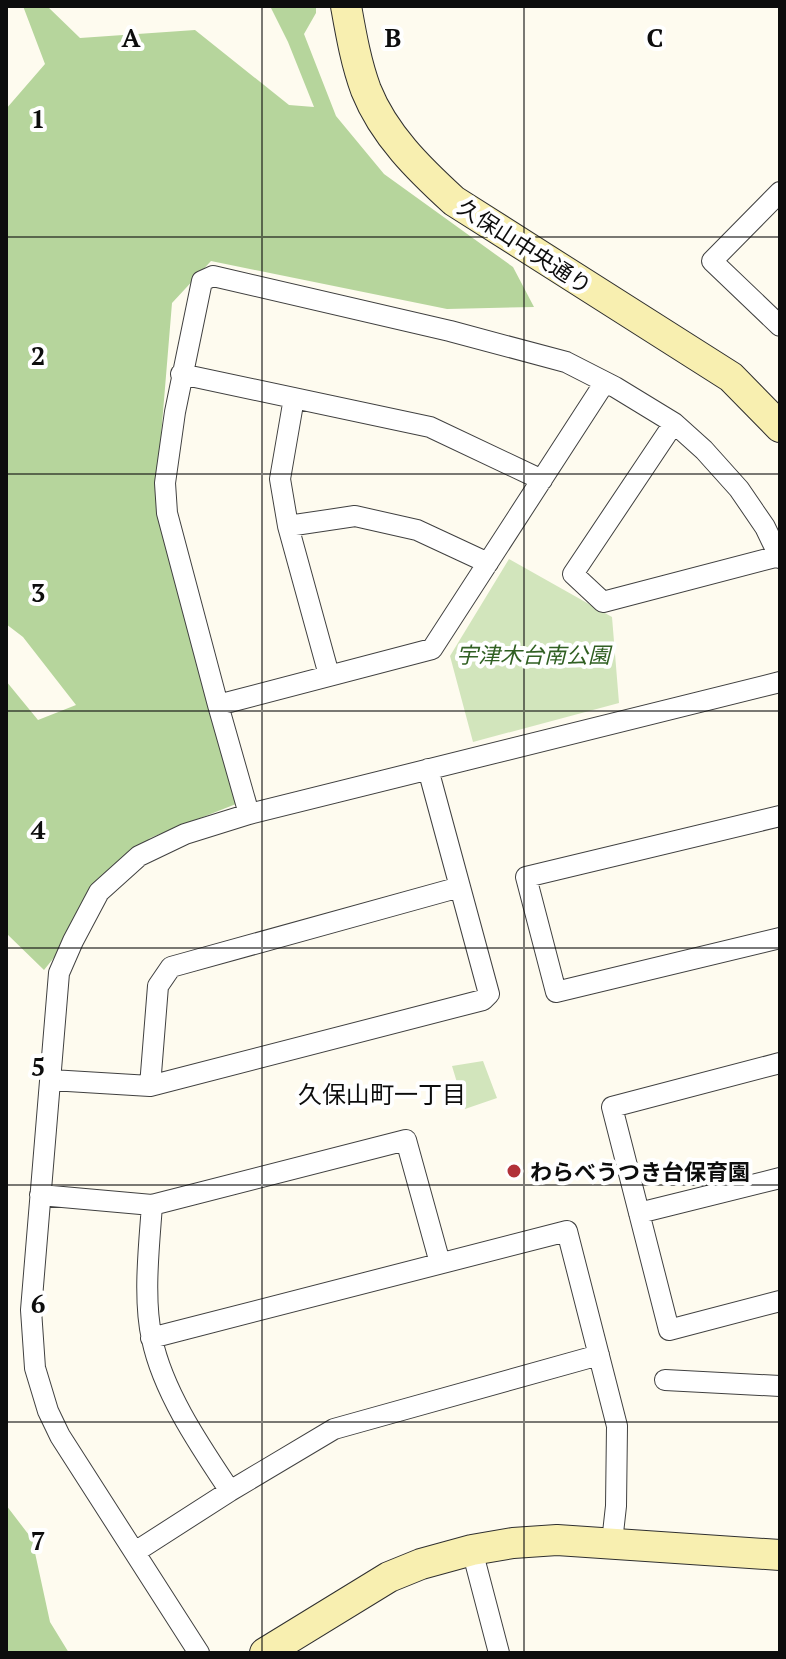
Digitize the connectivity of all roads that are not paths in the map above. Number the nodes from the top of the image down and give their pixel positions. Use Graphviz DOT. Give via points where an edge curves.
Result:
graph roads {
  1 [pos="346,6"];
  2 [pos="780,192"];
  3 [pos="780,326"];
  4 [pos="181,374"];
  5 [pos="605,382"];
  6 [pos="294,398"];
  7 [pos="674,423"];
  8 [pos="780,427"];
  9 [pos="542,480"];
  10 [pos="288,526"];
  11 [pos="780,557"];
  12 [pos="488,563"];
  13 [pos="329,675"];
  14 [pos="780,682"];
  15 [pos="218,705"];
  16 [pos="428,769"];
  17 [pos="249,814"];
  18 [pos="780,816"];
  19 [pos="460,887"];
  20 [pos="780,938"];
  21 [pos="780,1063"];
  22 [pos="51,1080"];
  23 [pos="150,1086"];
  24 [pos="780,1178"];
  25 [pos="40,1195"];
  26 [pos="152,1205"];
  27 [pos="639,1213"];
  28 [pos="440,1263"];
  29 [pos="780,1301"];
  30 [pos="151,1338"];
  31 [pos="599,1355"];
  32 [pos="665,1380"];
  33 [pos="780,1386"];
  34 [pos="230,1491"];
  35 [pos="612,1542"];
  36 [pos="472,1550"];
  37 [pos="135,1552"];
  38 [pos="780,1555"];
  39 [pos="297,1644"];
  40 [pos="199,1653"];
  41 [pos="265,1653"];
  42 [pos="499,1653"];
  1 -- 8 [label="street, 久保山中央通り" via="367,91 387,130 416,166 454,201 731,377"];
  2 -- 3 [label="street" via="712,261"];
  4 -- 5 [label="street" via="202,281 213,276 566,362"];
  4 -- 6 [label="street"];
  4 -- 15 [label="street" via="165,483 167,513"];
  5 -- 7 [label="street"];
  5 -- 9 [label="street"];
  6 -- 9 [label="street" via="430,427"];
  6 -- 10 [label="street" via="280,479"];
  7 -- 11 [label="street" via="739,489"];
  7 -- 11 [label="street" via="573,574 603,602"];
  9 -- 12 [label="street"];
  10 -- 12 [label="street" via="355,516 417,530"];
  10 -- 13 [label="street"];
  12 -- 13 [label="street" via="432,649"];
  13 -- 15 [label="street"];
  14 -- 16 [label="street"];
  15 -- 17 [label="street"];
  16 -- 17 [label="street"];
  16 -- 19 [label="street"];
  17 -- 22 [label="street" via="185,834 139,856 99,892 59,973"];
  18 -- 20 [label="street" via="526,877 556,992"];
  19 -- 23 [label="street" via="171,967 158,986"];
  19 -- 23 [label="street" via="489,994 483,1000"];
  21 -- 27 [label="street" via="612,1107"];
  22 -- 23 [label="street"];
  22 -- 25 [label="street"];
  24 -- 27 [label="street"];
  25 -- 26 [label="street"];
  25 -- 37 [label="street" via="31,1310 35,1368 60,1436"];
  26 -- 28 [label="street" via="406,1140"];
  26 -- 30 [label="street" via="147,1280"];
  27 -- 29 [label="street" via="669,1330"];
  28 -- 30 [label="street"];
  28 -- 31 [label="street" via="567,1231"];
  30 -- 34 [label="street" via="163,1379"];
  31 -- 34 [label="street" via="334,1429"];
  31 -- 35 [label="street" via="617,1426"];
  32 -- 33 [label="street"];
  34 -- 37 [label="street"];
  35 -- 36 [label="street" via="557,1540"];
  35 -- 38 [label="street"];
  36 -- 39 [label="street" via="389,1577"];
  36 -- 42 [label="street"];
  37 -- 40 [label="street"];
  39 -- 41 [label="street"];
}
